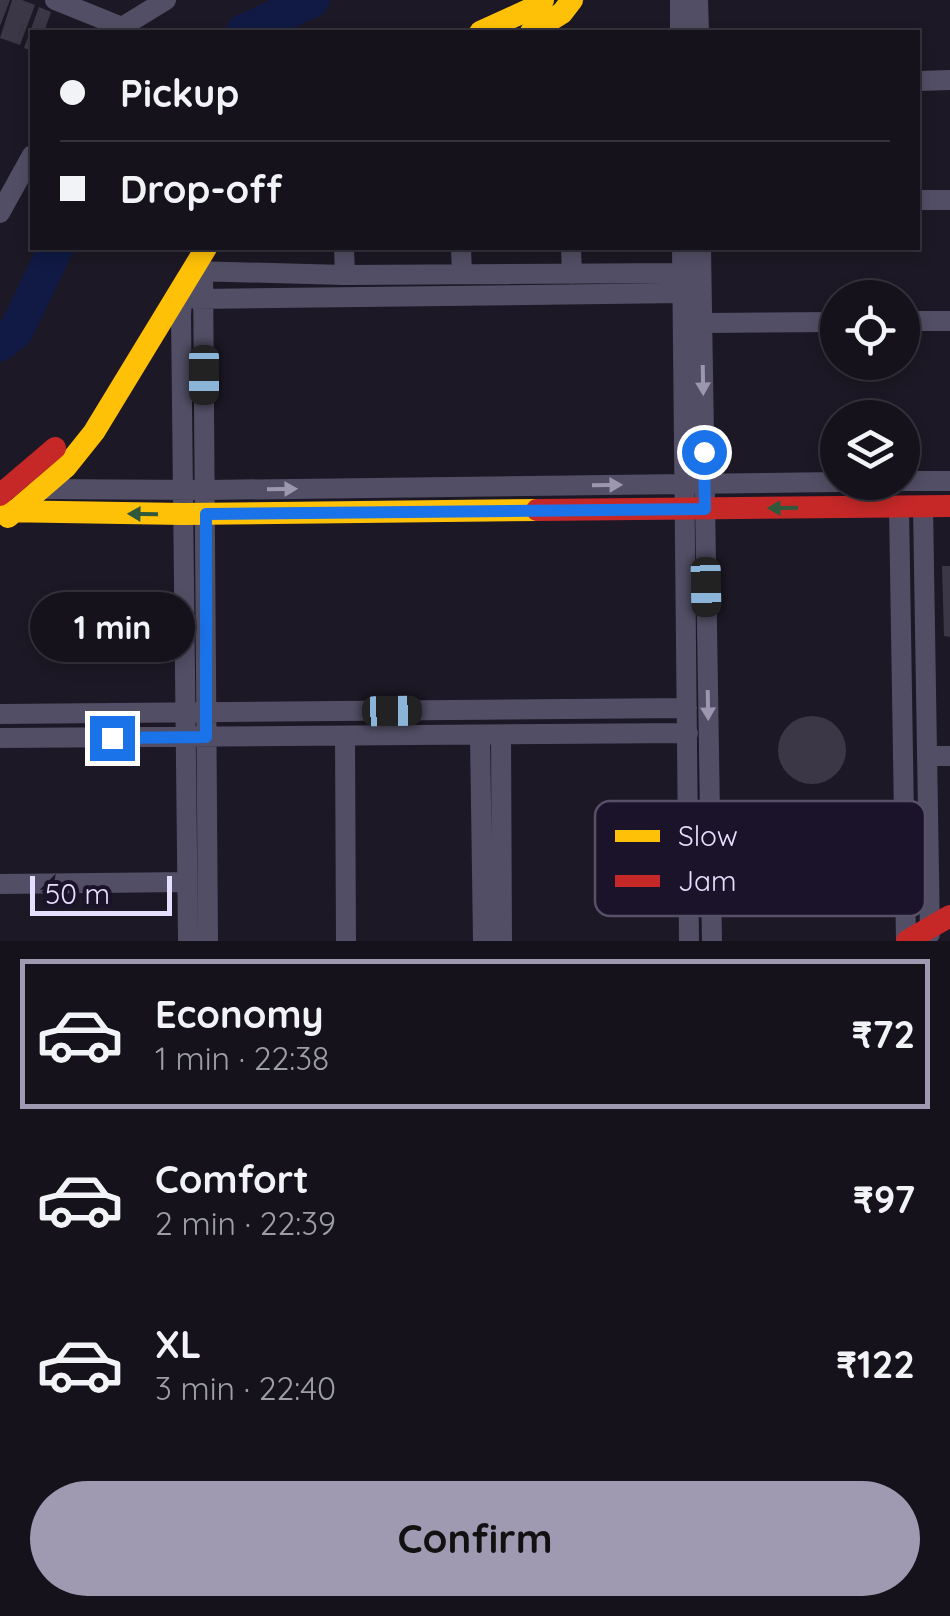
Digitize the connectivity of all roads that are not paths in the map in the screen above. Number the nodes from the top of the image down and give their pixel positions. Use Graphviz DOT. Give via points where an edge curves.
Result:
graph roads {
  1 [pos="55,0"];
  2 [pos="166,0"];
  3 [pos="680,0"];
  4 [pos="698,0"];
  5 [pos="560,11"];
  6 [pos="120,30"];
  7 [pos="484,30"];
  8 [pos="534,30"];
  9 [pos="680,30"];
  10 [pos="698,30"];
  11 [pos="950,80"];
  12 [pos="920,81"];
  13 [pos="30,160"];
  14 [pos="920,200"];
  15 [pos="950,200"];
  16 [pos="0,213"];
  17 [pos="187,250"];
  18 [pos="205,250"];
  19 [pos="344,250"];
  20 [pos="462,250"];
  21 [pos="571,250"];
  22 [pos="682,250"];
  23 [pos="702,250"];
  24 [pos="197,272"];
  25 [pos="462,274"];
  26 [pos="572,274"];
  27 [pos="345,275"];
  28 [pos="683,283"];
  29 [pos="204,299"];
  30 [pos="179,300"];
  31 [pos="950,321"];
  32 [pos="820,322"];
  33 [pos="920,322"];
  34 [pos="702,324"];
  35 [pos="920,481"];
  36 [pos="950,481"];
  37 [pos="820,482"];
  38 [pos="695,484"];
  39 [pos="40,489"];
  40 [pos="183,490"];
  41 [pos="205,490"];
  42 [pos="5,505"];
  43 [pos="899,506"];
  44 [pos="923,506"];
  45 [pos="950,506"];
  46 [pos="695,509"];
  47 [pos="195,514"];
  48 [pos="687,708"];
  49 [pos="185,713"];
  50 [pos="207,713"];
  51 [pos="0,714"];
  52 [pos="688,733"];
  53 [pos="490,734"];
  54 [pos="345,736"];
  55 [pos="196,737"];
  56 [pos="0,738"];
  57 [pos="928,756"];
  58 [pos="950,756"];
  59 [pos="928,780"];
  60 [pos="950,780"];
  61 [pos="688,801"];
  62 [pos="706,801"];
  63 [pos="904,801"];
  64 [pos="187,882"];
  65 [pos="0,884"];
  66 [pos="689,916"];
  67 [pos="711,916"];
  68 [pos="906,916"];
  69 [pos="942,933"];
  70 [pos="188,941"];
  71 [pos="208,941"];
  72 [pos="346,941"];
  73 [pos="483,941"];
  74 [pos="502,941"];
  75 [pos="689,941"];
  76 [pos="712,941"];
  77 [pos="906,941"];
  1 -- 6 [label="street"];
  2 -- 6 [label="street"];
  3 -- 9 [label="street"];
  4 -- 10 [label="street"];
  5 -- 7 [label="street" via="537,6"];
  5 -- 8 [label="street"];
  11 -- 12 [label="street"];
  13 -- 16 [label="street"];
  14 -- 15 [label="street"];
  17 -- 42 [label="street" via="78,421"];
  18 -- 24 [label="street"];
  19 -- 27 [label="street"];
  20 -- 25 [label="street"];
  21 -- 26 [label="street"];
  22 -- 28 [label="street"];
  23 -- 34 [label="street"];
  24 -- 27 [label="street"];
  24 -- 29 [label="street"];
  24 -- 30 [label="street"];
  25 -- 26 [label="street"];
  25 -- 27 [label="street"];
  26 -- 28 [label="street"];
  28 -- 29 [label="street"];
  28 -- 38 [label="street"];
  29 -- 30 [label="street"];
  29 -- 41 [label="street"];
  30 -- 39 [label="street" via="94,432"];
  30 -- 40 [label="street"];
  31 -- 33 [label="street"];
  32 -- 34 [label="street"];
  34 -- 38 [label="street, one-way"];
  35 -- 36 [label="street"];
  37 -- 38 [label="street"];
  41 -- 38 [label="street, one-way"];
  38 -- 46 [label="street"];
  39 -- 40 [label="street"];
  39 -- 42 [label="street"];
  40 -- 41 [label="street"];
  40 -- 47 [label="street"];
  41 -- 47 [label="street"];
  47 -- 42 [label="street, one-way"];
  43 -- 44 [label="street"];
  43 -- 46 [label="street, one-way"];
  43 -- 63 [label="street"];
  44 -- 45 [label="street"];
  44 -- 57 [label="street"];
  46 -- 47 [label="street"];
  46 -- 48 [label="street"];
  46 -- 62 [label="street, one-way"];
  47 -- 49 [label="street"];
  47 -- 50 [label="street"];
  48 -- 50 [label="street"];
  48 -- 52 [label="street"];
  49 -- 50 [label="street"];
  49 -- 51 [label="street"];
  49 -- 55 [label="street"];
  50 -- 55 [label="street"];
  52 -- 53 [label="street"];
  52 -- 61 [label="street"];
  53 -- 54 [label="street"];
  53 -- 73 [label="street"];
  53 -- 74 [label="street"];
  54 -- 55 [label="street"];
  54 -- 72 [label="street"];
  55 -- 56 [label="street"];
  55 -- 64 [label="street"];
  55 -- 71 [label="street"];
  57 -- 58 [label="street"];
  57 -- 59 [label="street"];
  59 -- 60 [label="street"];
  59 -- 69 [label="street"];
  64 -- 65 [label="street"];
  64 -- 70 [label="street"];
  66 -- 75 [label="street"];
  67 -- 76 [label="street, one-way"];
  68 -- 77 [label="street"];
  69 -- 77 [label="street"];
}
